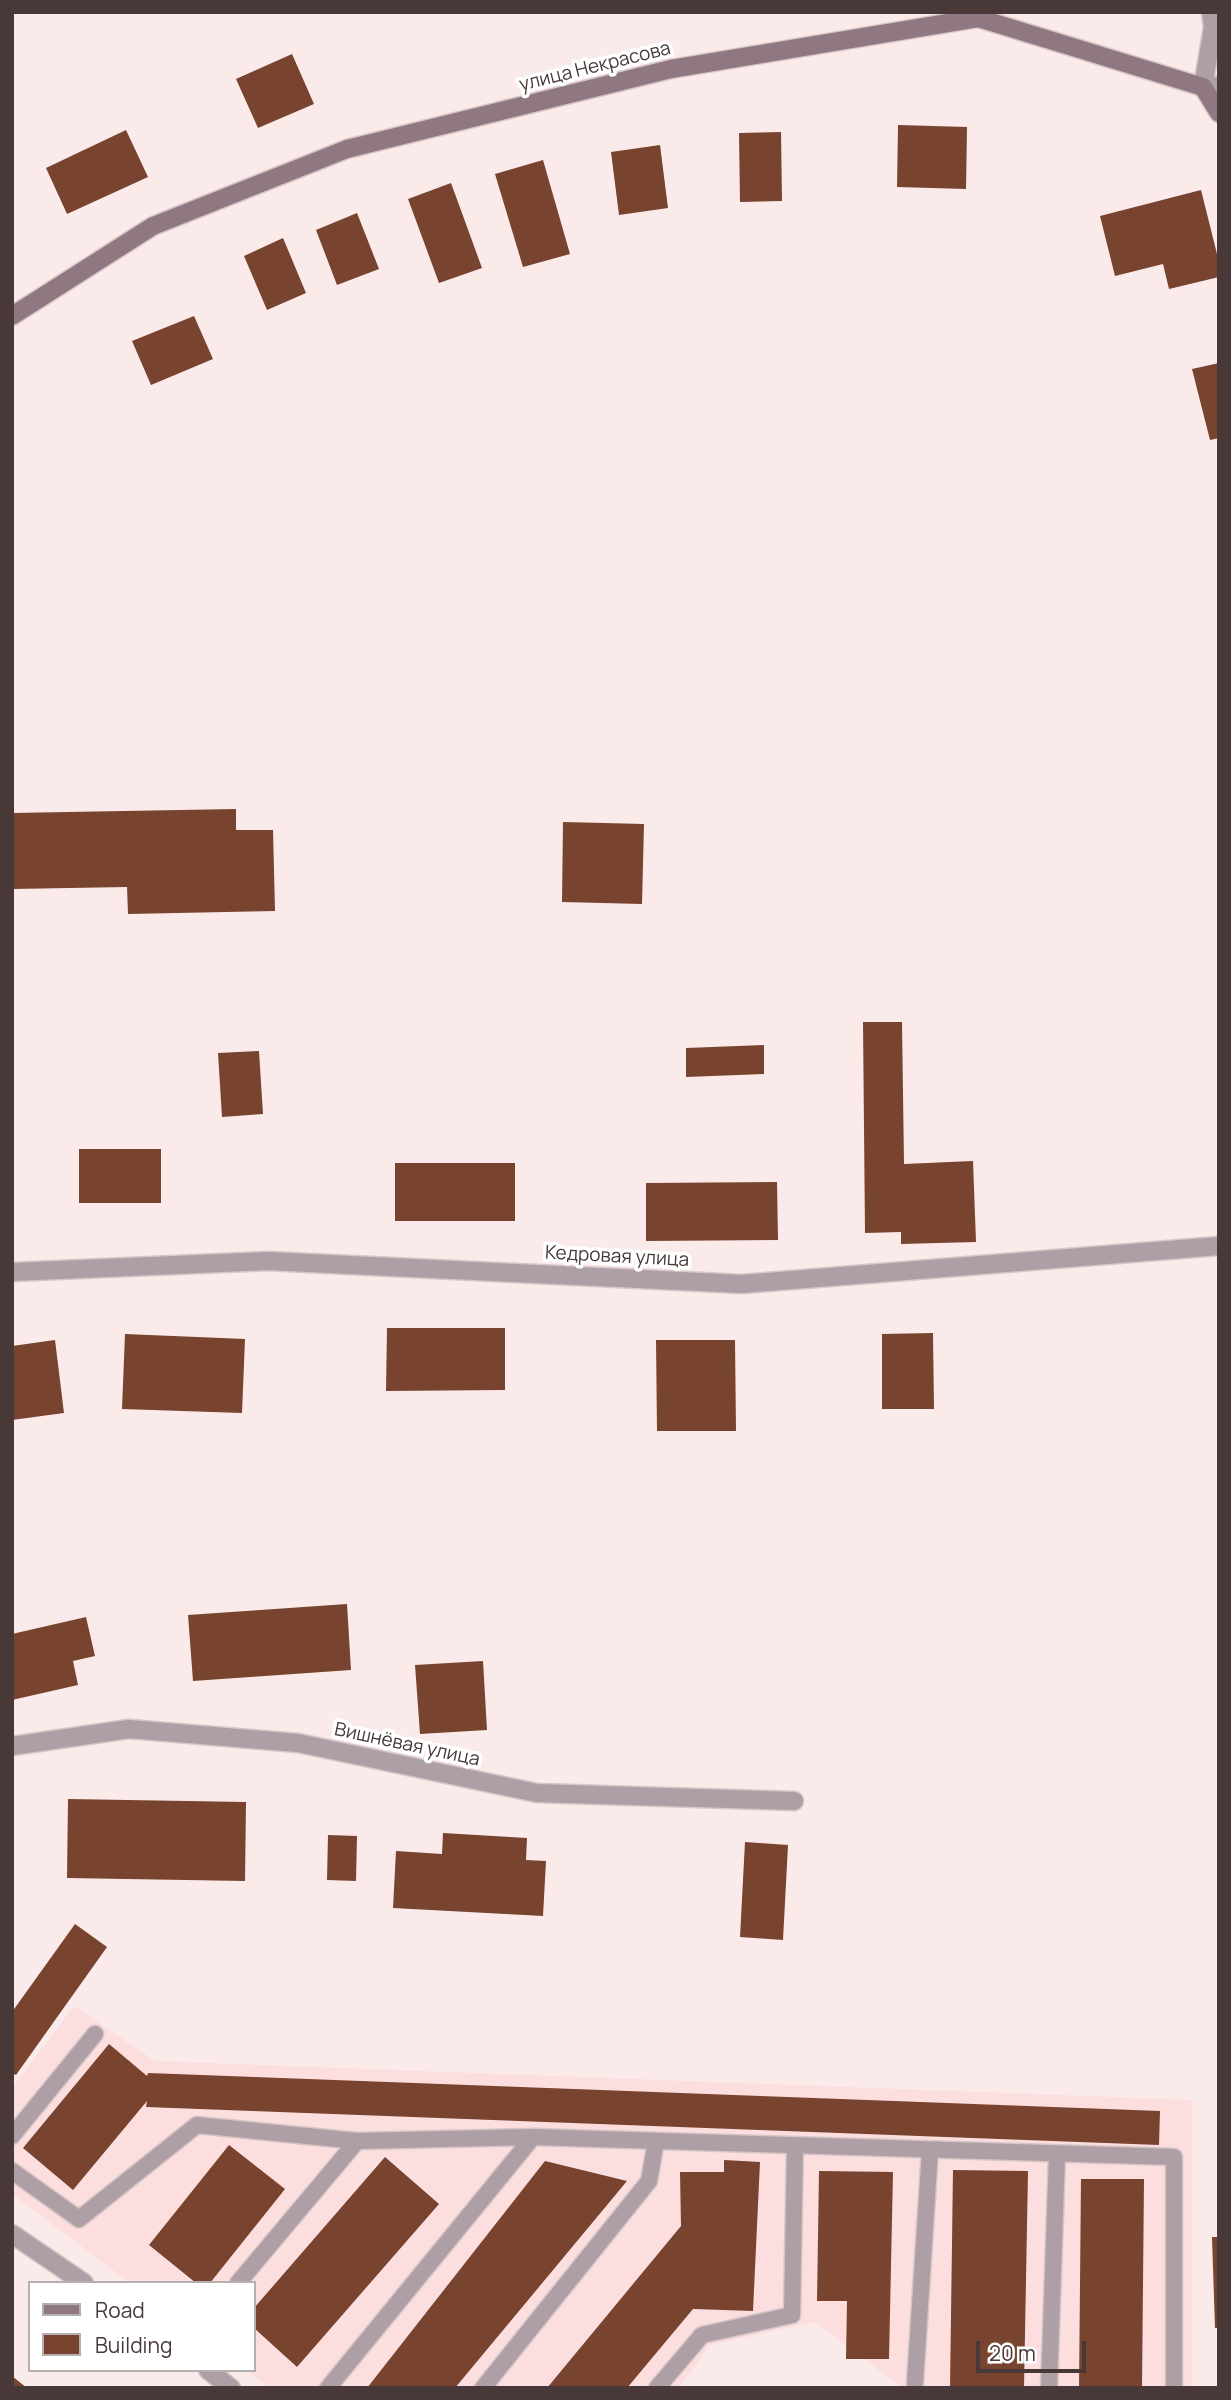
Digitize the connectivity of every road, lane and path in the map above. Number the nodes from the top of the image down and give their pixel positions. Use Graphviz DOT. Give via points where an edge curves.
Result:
graph roads {
  1 [pos="1211,12"];
  2 [pos="1211,87"];
  3 [pos="1219,113"];
  4 [pos="12,316"];
  5 [pos="1219,1246"];
  6 [pos="12,1272"];
  7 [pos="12,1746"];
  8 [pos="794,1801"];
  9 [pos="96,2034"];
  10 [pos="12,2136"];
  11 [pos="533,2137"];
  12 [pos="357,2141"];
  13 [pos="656,2141"];
  14 [pos="795,2146"];
  15 [pos="930,2150"];
  16 [pos="1057,2155"];
  17 [pos="12,2171"];
  18 [pos="12,2234"];
  19 [pos="81,2281"];
  20 [pos="240,2281"];
  21 [pos="211,2372"];
  22 [pos="915,2383"];
  23 [pos="231,2388"];
  24 [pos="328,2388"];
  25 [pos="482,2388"];
  26 [pos="657,2388"];
  27 [pos="1049,2388"];
  28 [pos="1174,2388"];
  1 -- 2 [label="street"];
  2 -- 3 [label="street"];
  2 -- 4 [label="street, улица Некрасова" via="978,18 671,69 347,149 153,226"];
  5 -- 6 [label="street, Кедровая улица" via="742,1284 268,1261"];
  7 -- 8 [label="street, Вишнёвая улица" via="129,1730 298,1743 537,1793"];
  9 -- 10 [label="lane"];
  11 -- 12 [label="lane"];
  11 -- 13 [label="lane"];
  11 -- 24 [label="lane"];
  12 -- 17 [label="lane" via="198,2125 79,2219"];
  12 -- 20 [label="lane"];
  13 -- 14 [label="lane"];
  13 -- 25 [label="lane" via="649,2181"];
  14 -- 15 [label="lane"];
  14 -- 26 [label="lane" via="792,2315 702,2335"];
  15 -- 16 [label="lane"];
  15 -- 22 [label="lane"];
  16 -- 27 [label="lane"];
  16 -- 28 [label="lane" via="1174,2157"];
  18 -- 19 [label="street"];
  21 -- 23 [label="street"];
}
